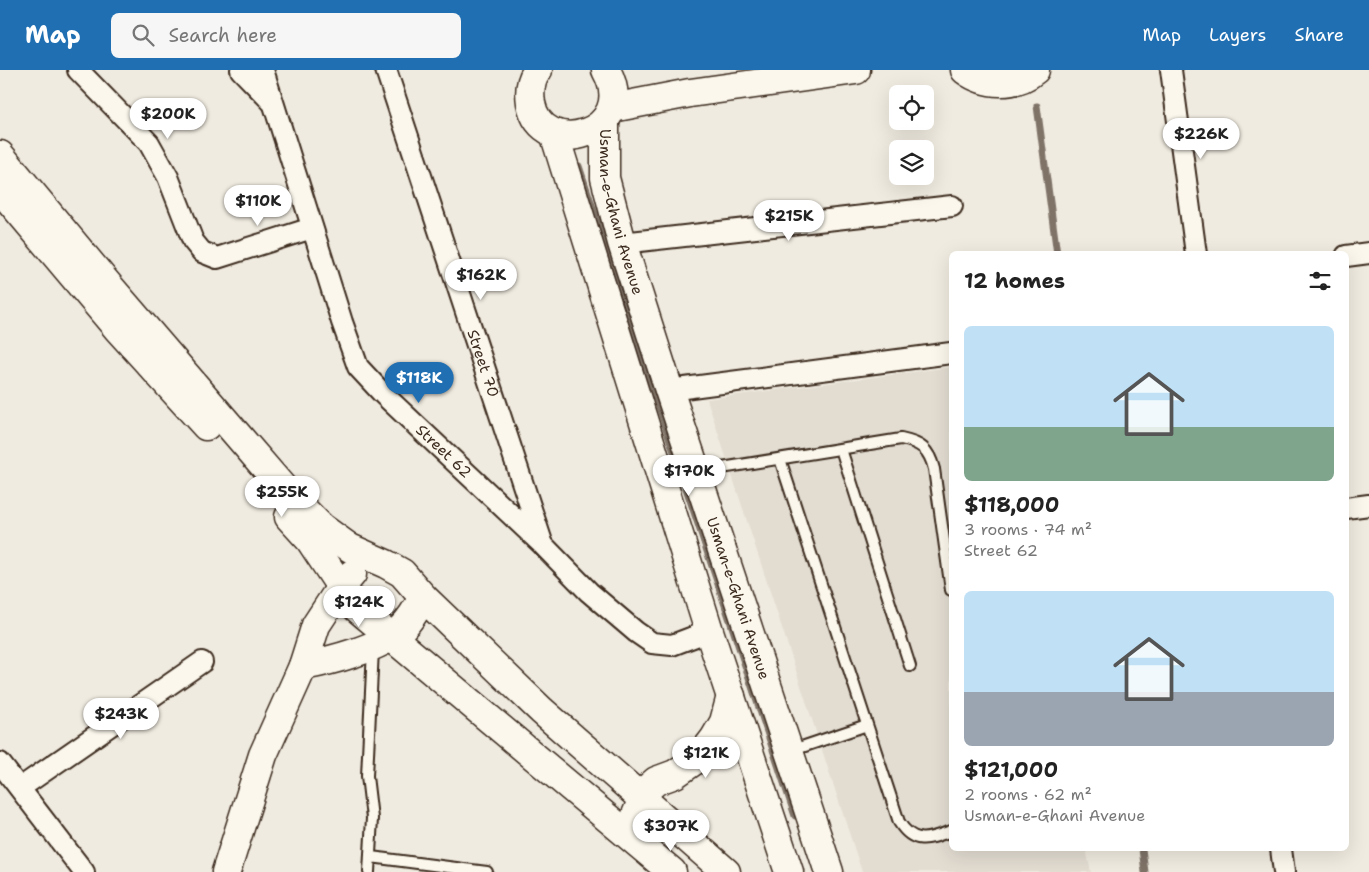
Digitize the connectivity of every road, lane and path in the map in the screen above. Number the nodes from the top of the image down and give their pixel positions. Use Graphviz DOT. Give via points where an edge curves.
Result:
graph roads {
  1 [pos="78,70"];
  2 [pos="241,70"];
  3 [pos="263,70"];
  4 [pos="386,70"];
  5 [pos="606,70"];
  6 [pos="856,70"];
  7 [pos="965,70"];
  8 [pos="1035,70"];
  9 [pos="1171,70"];
  10 [pos="536,71"];
  11 [pos="274,104"];
  12 [pos="608,114"];
  13 [pos="554,133"];
  14 [pos="0,155"];
  15 [pos="0,189"];
  16 [pos="952,206"];
  17 [pos="312,228"];
  18 [pos="622,243"];
  19 [pos="1196,251"];
  20 [pos="1369,253"];
  21 [pos="1349,256"];
  22 [pos="949,353"];
  23 [pos="669,390"];
  24 [pos="841,449"];
  25 [pos="780,459"];
  26 [pos="696,472"];
  27 [pos="1369,505"];
  28 [pos="1349,508"];
  29 [pos="542,544"];
  30 [pos="374,560"];
  31 [pos="949,576"];
  32 [pos="341,587"];
  33 [pos="423,596"];
  34 [pos="709,631"];
  35 [pos="383,641"];
  36 [pos="202,662"];
  37 [pos="303,666"];
  38 [pos="910,666"];
  39 [pos="731,696"];
  40 [pos="867,725"];
  41 [pos="790,750"];
  42 [pos="0,763"];
  43 [pos="20,788"];
  44 [pos="644,800"];
  45 [pos="949,832"];
  46 [pos="627,834"];
  47 [pos="1281,851"];
  48 [pos="371,857"];
  49 [pos="84,872"];
  50 [pos="226,872"];
  51 [pos="369,872"];
  52 [pos="488,872"];
  53 [pos="672,872"];
  54 [pos="726,872"];
  55 [pos="789,872"];
  56 [pos="830,872"];
  57 [pos="1284,872"];
  1 -- 17 [label="street" via="149,143 168,176 193,241 202,252 217,258"];
  2 -- 11 [label="street"];
  3 -- 11 [label="street, Street 62"];
  4 -- 29 [label="street, Street 70"];
  5 -- 12 [label="street, Usman-e-Ghani Avenue" via="614,94"];
  6 -- 12 [label="street" via="690,93"];
  7 -- 8 [label="street" via="992,82 1011,82"];
  9 -- 19 [label="street"];
  10 -- 13 [label="street" via="530,91 532,107 540,122"];
  11 -- 17 [label="street, Street 62"];
  12 -- 13 [label="street" via="595,130 582,136"];
  12 -- 18 [label="street, Usman-e-Ghani Avenue" via="604,178"];
  13 -- 34 [label="street"];
  14 -- 30 [label="street" via="289,495 321,527"];
  15 -- 32 [label="street" via="116,328 310,540"];
  16 -- 18 [label="street"];
  17 -- 29 [label="street, Street 62" via="358,367"];
  18 -- 23 [label="street, Usman-e-Ghani Avenue"];
  20 -- 21 [label="street"];
  22 -- 23 [label="street"];
  23 -- 26 [label="street, Usman-e-Ghani Avenue"];
  24 -- 25 [label="lane"];
  24 -- 31 [label="lane" via="901,439 914,441 924,449 934,470"];
  24 -- 38 [label="lane"];
  25 -- 26 [label="lane"];
  25 -- 40 [label="lane"];
  26 -- 41 [label="street, Usman-e-Ghani Avenue"];
  27 -- 28 [label="street"];
  29 -- 34 [label="street, Street 62" via="589,592 652,643 672,645"];
  30 -- 32 [label="street" via="360,567"];
  30 -- 33 [label="street" via="402,573"];
  32 -- 35 [label="street"];
  32 -- 37 [label="street" via="316,625"];
  33 -- 35 [label="street" via="417,610 400,630"];
  33 -- 44 [label="street" via="542,711"];
  34 -- 39 [label="street"];
  35 -- 37 [label="street" via="326,662"];
  35 -- 46 [label="street"];
  35 -- 48 [label="lane" via="367,776 372,818"];
  36 -- 43 [label="street"];
  37 -- 50 [label="street" via="263,755"];
  39 -- 44 [label="street" via="724,722 701,756 675,774 656,781 646,790"];
  39 -- 55 [label="street"];
  40 -- 41 [label="lane"];
  40 -- 45 [label="lane" via="904,830 918,839"];
  41 -- 56 [label="street, Usman-e-Ghani Avenue"];
  42 -- 43 [label="street"];
  43 -- 49 [label="street"];
  44 -- 46 [label="street"];
  44 -- 54 [label="street"];
  46 -- 53 [label="street"];
  47 -- 57 [label="street"];
  48 -- 51 [label="lane"];
  48 -- 52 [label="lane"];
}
